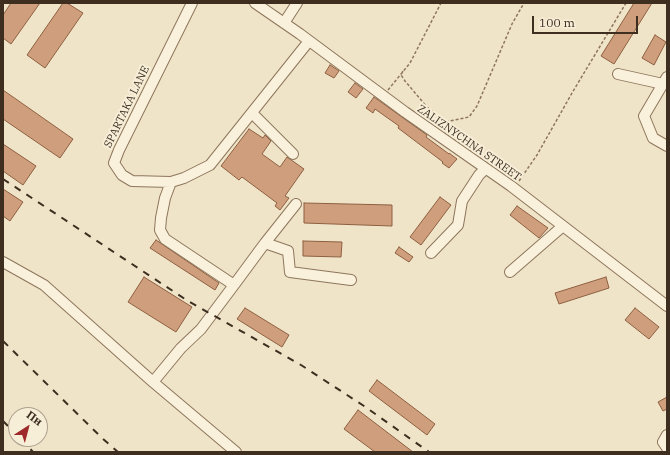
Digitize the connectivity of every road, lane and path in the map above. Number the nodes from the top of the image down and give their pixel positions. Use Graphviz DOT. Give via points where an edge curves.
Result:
graph roads {
  1 [pos="192,3"];
  2 [pos="255,3"];
  3 [pos="297,3"];
  4 [pos="440,3"];
  5 [pos="524,3"];
  6 [pos="626,3"];
  7 [pos="284,23"];
  8 [pos="309,41"];
  9 [pos="403,71"];
  10 [pos="618,74"];
  11 [pos="665,81"];
  12 [pos="385,97"];
  13 [pos="252,113"];
  14 [pos="667,146"];
  15 [pos="293,154"];
  16 [pos="485,169"];
  17 [pos="171,182"];
  18 [pos="511,186"];
  19 [pos="296,204"];
  20 [pos="562,226"];
  21 [pos="265,242"];
  22 [pos="431,253"];
  23 [pos="3,262"];
  24 [pos="510,272"];
  25 [pos="351,280"];
  26 [pos="234,285"];
  27 [pos="667,306"];
  28 [pos="153,382"];
  29 [pos="667,435"];
  30 [pos="667,448"];
  31 [pos="236,452"];
  1 -- 17 [label="street, SPARTAKA LANE" via="114,163 122,175 132,181"];
  2 -- 7 [label="street, ZALIZNYCHNA STREET"];
  3 -- 7 [label="street"];
  4 -- 9 [label="path" via="410,63"];
  5 -- 9 [label="path" via="512,24 477,106 469,117 445,122 427,108 401,75"];
  6 -- 18 [label="path" via="537,155 519,181"];
  7 -- 8 [label="street, ZALIZNYCHNA STREET"];
  8 -- 12 [label="street, ZALIZNYCHNA STREET"];
  8 -- 13 [label="street"];
  9 -- 12 [label="path" via="388,88"];
  10 -- 11 [label="street"];
  11 -- 14 [label="street" via="644,116 653,138"];
  12 -- 16 [label="street, ZALIZNYCHNA STREET"];
  13 -- 15 [label="street"];
  13 -- 17 [label="street" via="210,165"];
  16 -- 18 [label="street, ZALIZNYCHNA STREET"];
  16 -- 22 [label="street" via="462,200 458,225"];
  17 -- 26 [label="street" via="161,218 160,230 165,239"];
  18 -- 20 [label="street, ZALIZNYCHNA STREET"];
  19 -- 21 [label="street"];
  20 -- 24 [label="street"];
  20 -- 27 [label="street, ZALIZNYCHNA STREET"];
  21 -- 25 [label="street" via="288,251 290,272"];
  21 -- 26 [label="street"];
  23 -- 28 [label="street" via="44,285"];
  26 -- 28 [label="street" via="201,330 181,348"];
  28 -- 31 [label="street"];
  29 -- 30 [label="street" via="663,442"];
}
